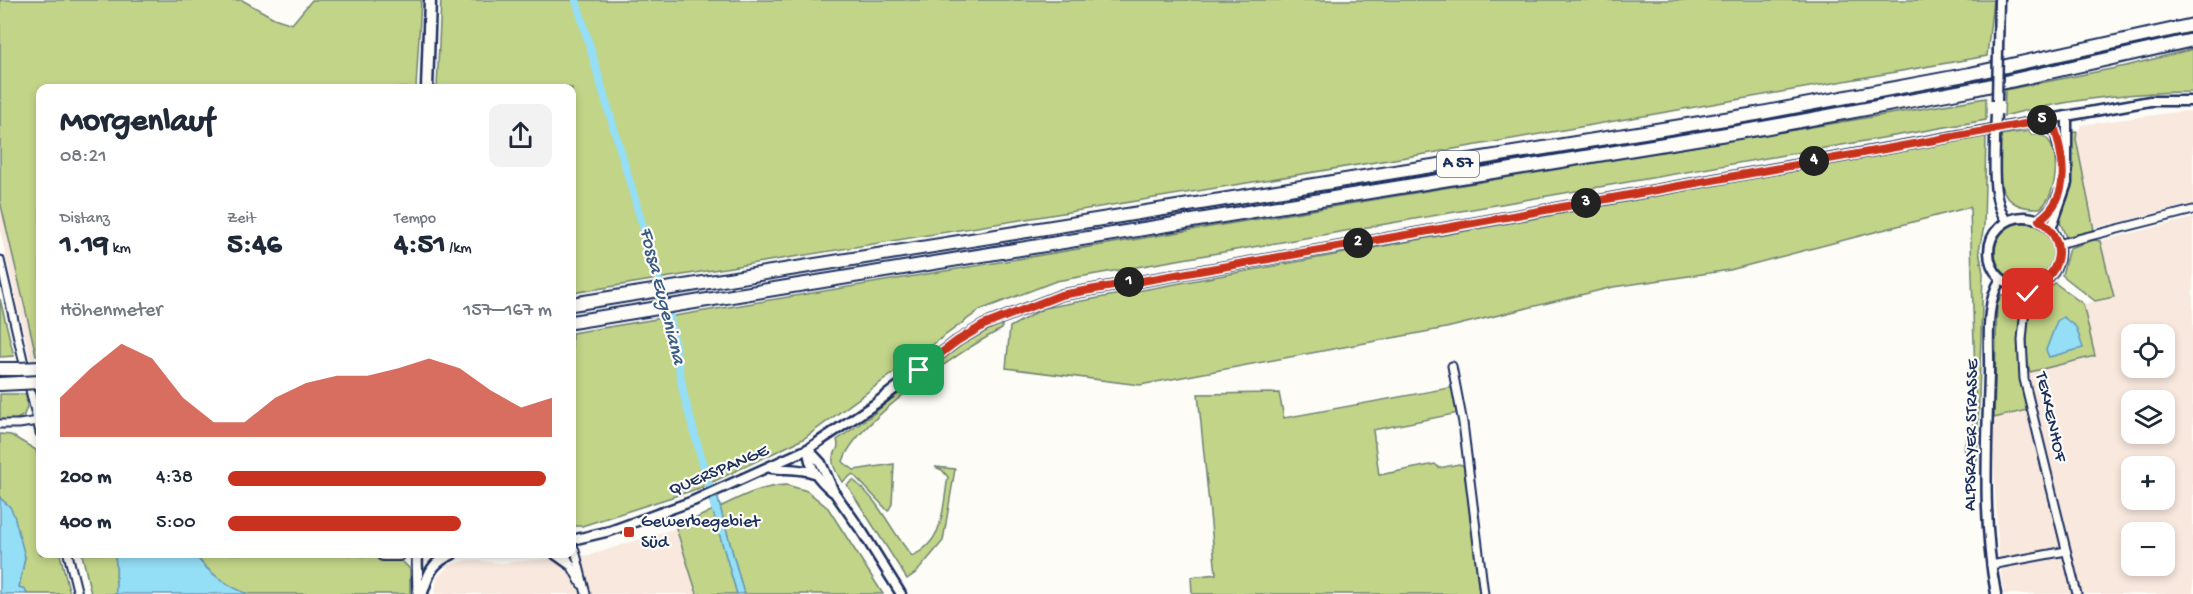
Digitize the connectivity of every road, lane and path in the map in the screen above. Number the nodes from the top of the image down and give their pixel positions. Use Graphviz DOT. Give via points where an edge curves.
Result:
graph roads {
  1 [pos="430,0"];
  2 [pos="1999,0"];
  3 [pos="2193,25"];
  4 [pos="2193,40"];
  5 [pos="427,84"];
  6 [pos="2193,101"];
  7 [pos="2067,116"];
  8 [pos="2052,119"];
  9 [pos="2193,210"];
  10 [pos="2039,220"];
  11 [pos="2006,221"];
  12 [pos="2051,229"];
  13 [pos="2058,244"];
  14 [pos="0,260"];
  15 [pos="2001,279"];
  16 [pos="2028,287"];
  17 [pos="576,303"];
  18 [pos="576,321"];
  19 [pos="1452,366"];
  20 [pos="36,368"];
  21 [pos="0,369"];
  22 [pos="36,382"];
  23 [pos="0,384"];
  24 [pos="36,413"];
  25 [pos="36,421"];
  26 [pos="0,424"];
  27 [pos="808,449"];
  28 [pos="770,468"];
  29 [pos="814,473"];
  30 [pos="834,492"];
  31 [pos="576,539"];
  32 [pos="2066,551"];
  33 [pos="576,554"];
  34 [pos="69,558"];
  35 [pos="417,558"];
  36 [pos="443,558"];
  37 [pos="561,558"];
  38 [pos="567,558"];
  39 [pos="569,564"];
  40 [pos="1991,565"];
  41 [pos="586,592"];
  42 [pos="78,594"];
  43 [pos="420,594"];
  44 [pos="901,594"];
  45 [pos="1484,594"];
  46 [pos="1996,594"];
  47 [pos="2077,594"];
  1 -- 5 [label="main road"];
  2 -- 11 [label="street, bridge" via="1996,189"];
  3 -- 17 [label="highway, A 57" via="1992,70 1779,111"];
  4 -- 18 [label="highway, A 57" via="1974,89 1763,128"];
  6 -- 7 [label="street, QUERSPANGE" via="2150,101"];
  7 -- 8 [label="street, QUERSPANGE"];
  7 -- 12 [label="street" via="2067,183"];
  8 -- 10 [label="street" via="2064,175 2056,201"];
  8 -- 27 [label="street, QUERSPANGE" via="1061,295 991,321 957,341"];
  9 -- 13 [label="street"];
  10 -- 11 [label="street" via="2019,217"];
  10 -- 12 [label="street"];
  11 -- 15 [label="street" via="1993,234 1989,246 1990,264"];
  12 -- 13 [label="street"];
  13 -- 16 [label="street" via="2058,261 2052,273"];
  14 -- 24 [label="street"];
  15 -- 16 [label="street"];
  15 -- 40 [label="street, ALPSRAYER STRASSE" via="1991,305 1987,502"];
  16 -- 32 [label="street, TEKKENHOF" via="2022,340 2024,379"];
  19 -- 45 [label="street" via="1467,445"];
  20 -- 21 [label="highway, bridge"];
  22 -- 23 [label="highway, bridge"];
  25 -- 26 [label="street"];
  27 -- 28 [label="street, QUERSPANGE"];
  27 -- 29 [label="street"];
  27 -- 30 [label="street" via="821,463"];
  28 -- 29 [label="street"];
  28 -- 31 [label="street, QUERSPANGE" via="693,501"];
  29 -- 30 [label="street"];
  30 -- 44 [label="street"];
  32 -- 40 [label="street"];
  32 -- 47 [label="street, TEKKENHOF"];
  33 -- 41 [label="street"];
  34 -- 42 [label="street"];
  35 -- 43 [label="main road"];
  36 -- 43 [label="main road" via="430,570"];
  37 -- 39 [label="street"];
  38 -- 39 [label="street"];
  39 -- 41 [label="street"];
  40 -- 46 [label="street, ALPSRAYER STRASSE"];
}
